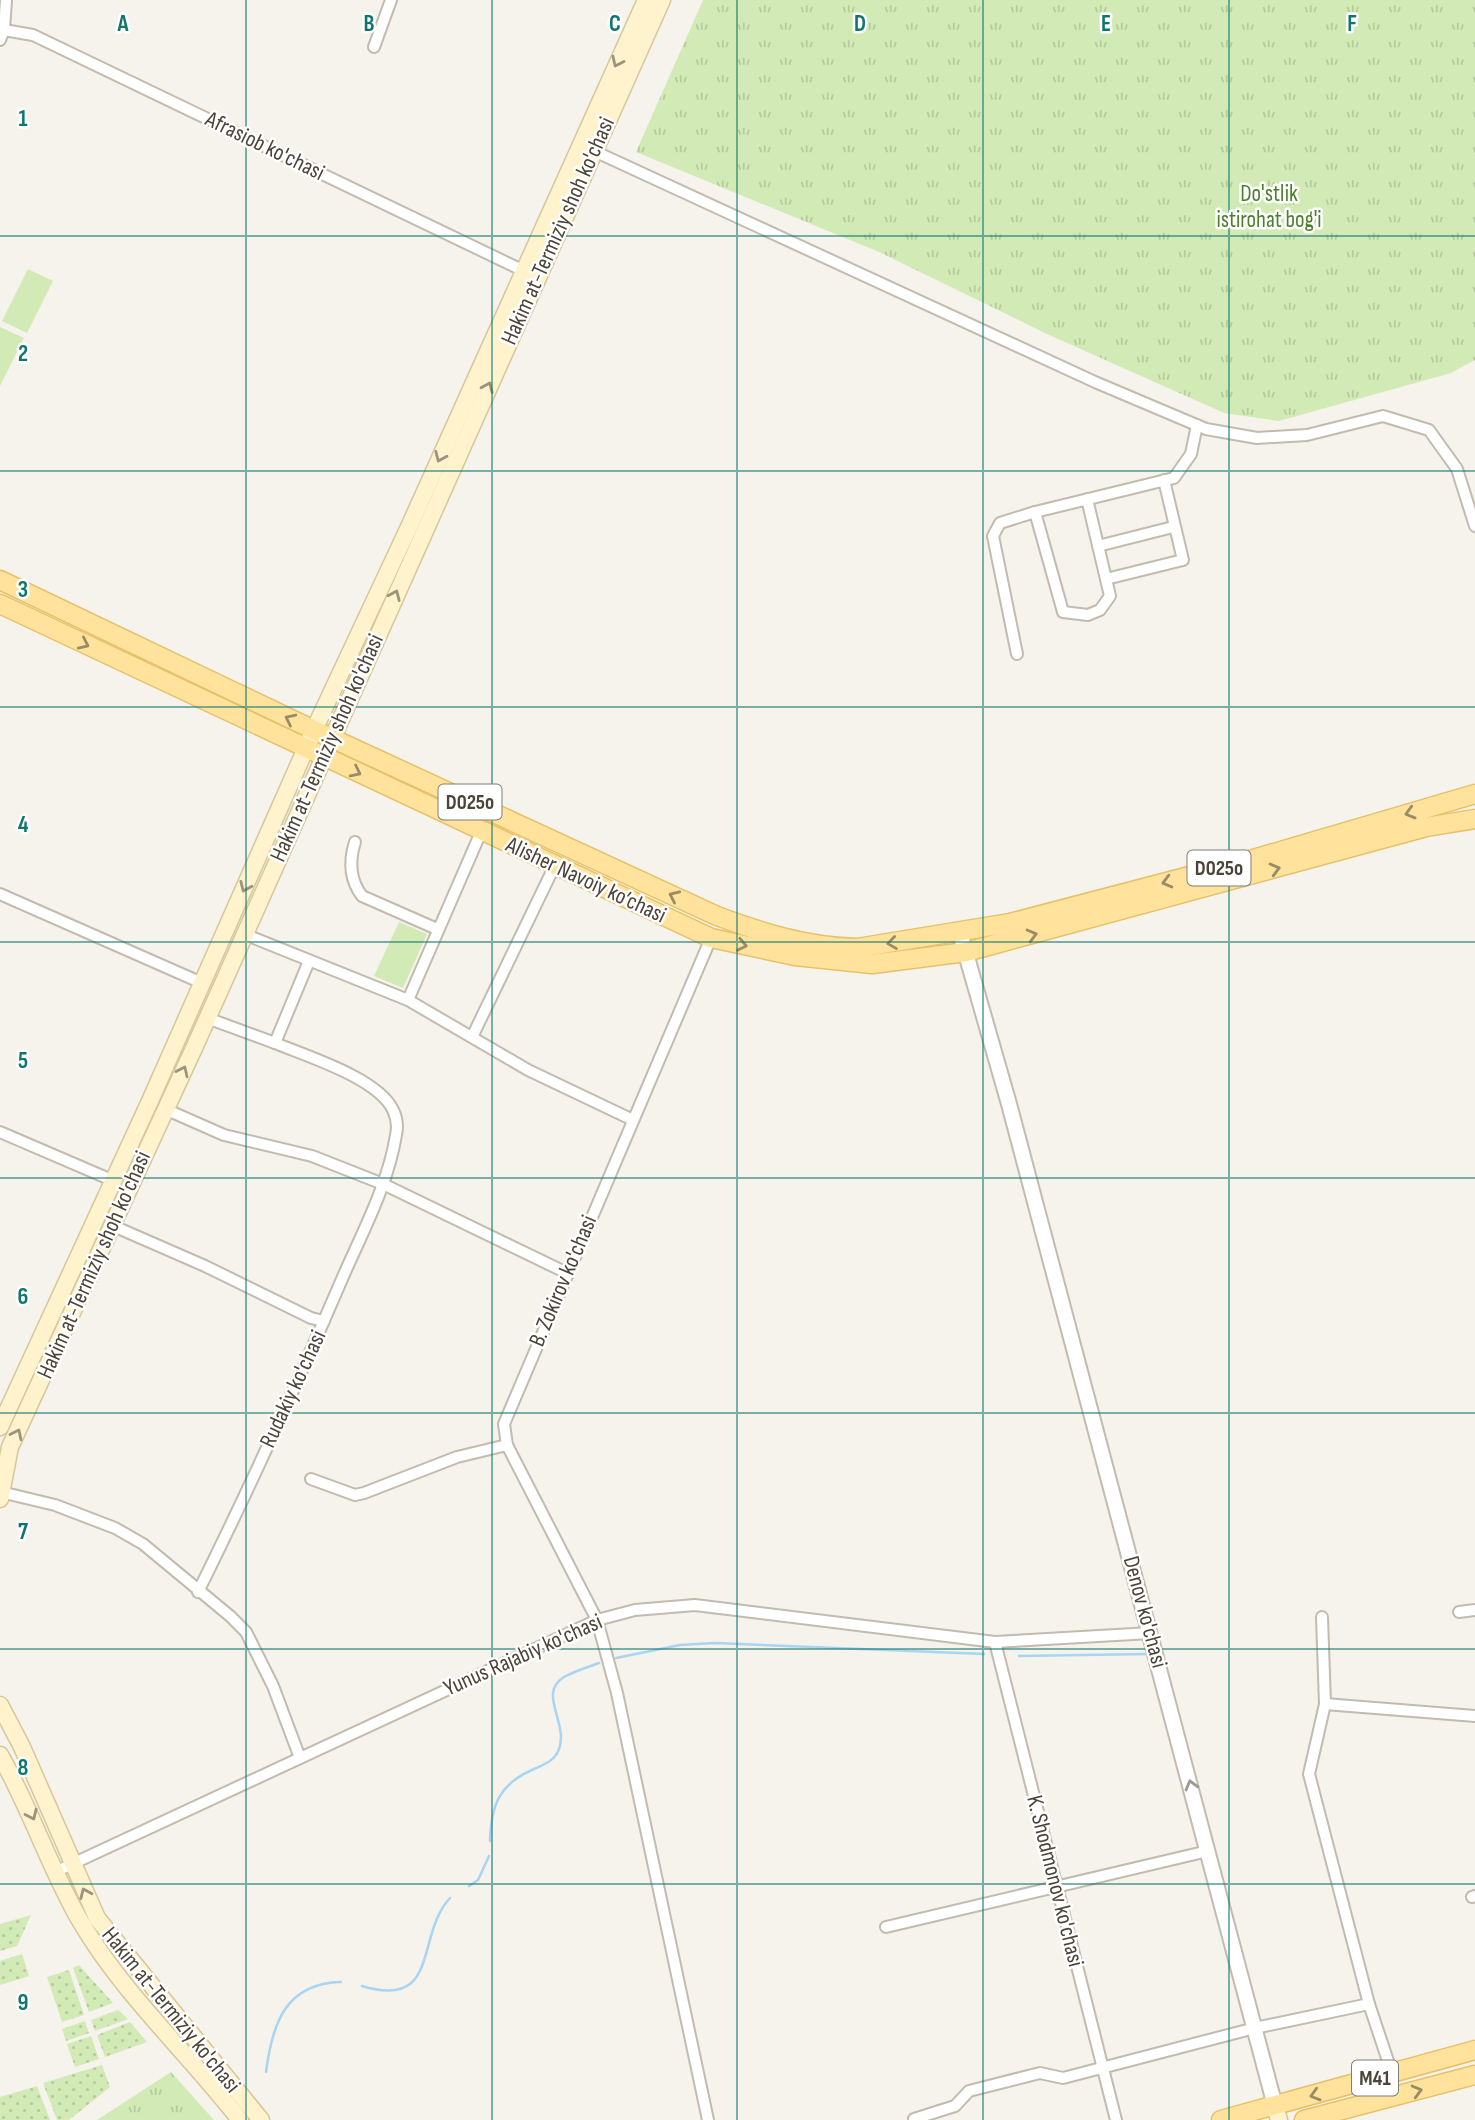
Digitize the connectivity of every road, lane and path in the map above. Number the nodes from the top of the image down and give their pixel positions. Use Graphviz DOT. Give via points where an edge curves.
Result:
graph roads {
  1 [pos="6,0"];
  2 [pos="391,0"];
  3 [pos="646,0"];
  4 [pos="662,0"];
  5 [pos="2,35"];
  6 [pos="374,47"];
  7 [pos="594,151"];
  8 [pos="522,270"];
  9 [pos="1197,425"];
  10 [pos="1164,480"];
  11 [pos="1087,499"];
  12 [pos="1035,512"];
  13 [pos="1475,526"];
  14 [pos="1173,527"];
  15 [pos="1098,546"];
  16 [pos="1106,579"];
  17 [pos="0,580"];
  18 [pos="0,604"];
  19 [pos="52,605"];
  20 [pos="43,625"];
  21 [pos="1017,654"];
  22 [pos="314,730"];
  23 [pos="331,738"];
  24 [pos="306,749"];
  25 [pos="324,757"];
  26 [pos="1475,794"];
  27 [pos="1475,819"];
  28 [pos="481,832"];
  29 [pos="355,842"];
  30 [pos="555,865"];
  31 [pos="0,894"];
  32 [pos="437,929"];
  33 [pos="960,933"];
  34 [pos="244,934"];
  35 [pos="711,938"];
  36 [pos="966,952"];
  37 [pos="309,961"];
  38 [pos="202,983"];
  39 [pos="408,1000"];
  40 [pos="207,1018"];
  41 [pos="472,1035"];
  42 [pos="275,1043"];
  43 [pos="165,1109"];
  44 [pos="633,1120"];
  45 [pos="0,1132"];
  46 [pos="114,1181"];
  47 [pos="383,1184"];
  48 [pos="111,1225"];
  49 [pos="567,1273"];
  50 [pos="324,1321"];
  51 [pos="0,1427"];
  52 [pos="507,1445"];
  53 [pos="311,1479"];
  54 [pos="1,1492"];
  55 [pos="0,1499"];
  56 [pos="198,1592"];
  57 [pos="1475,1610"];
  58 [pos="1459,1612"];
  59 [pos="1322,1617"];
  60 [pos="597,1620"];
  61 [pos="1151,1633"];
  62 [pos="995,1642"];
  63 [pos="1325,1704"];
  64 [pos="0,1705"];
  65 [pos="1475,1716"];
  66 [pos="0,1755"];
  67 [pos="300,1758"];
  68 [pos="1208,1851"];
  69 [pos="65,1868"];
  70 [pos="1057,1888"];
  71 [pos="886,1927"];
  72 [pos="1369,2004"];
  73 [pos="1255,2028"];
  74 [pos="1475,2050"];
  75 [pos="1103,2069"];
  76 [pos="1392,2073"];
  77 [pos="1475,2075"];
  78 [pos="1277,2113"];
  79 [pos="914,2119"];
  80 [pos="240,2120"];
  81 [pos="261,2120"];
  82 [pos="708,2120"];
  83 [pos="1115,2120"];
  84 [pos="1222,2120"];
  85 [pos="1304,2120"];
  1 -- 5 [label="street"];
  2 -- 6 [label="street"];
  3 -- 8 [label="main road, Hakim at-Termiziy shoh ko'chasi, one-way"];
  4 -- 7 [label="main road, Hakim at-Termiziy shoh ko'chasi"];
  5 -- 8 [label="street, Afrasiob ko'chasi" via="33,35"];
  7 -- 9 [label="street"];
  23 -- 7 [label="main road, Hakim at-Termiziy shoh ko'chasi, one-way"];
  8 -- 22 [label="main road, Hakim at-Termiziy shoh ko'chasi, one-way"];
  9 -- 10 [label="street" via="1191,454 1174,478"];
  9 -- 13 [label="street" via="1257,438 1307,435 1383,416 1429,430 1457,470"];
  10 -- 11 [label="street"];
  10 -- 14 [label="street"];
  11 -- 12 [label="street"];
  11 -- 15 [label="street"];
  12 -- 16 [label="street" via="1063,612 1088,615 1100,610 1110,596"];
  12 -- 21 [label="street" via="1000,523 993,536"];
  14 -- 15 [label="street"];
  14 -- 16 [label="street" via="1183,560"];
  15 -- 16 [label="street"];
  17 -- 19 [label="main road, Alisher Navoiy ko’chasi / D025o"];
  18 -- 20 [label="main road, Alisher Navoiy ko’chasi"];
  19 -- 20 [label="main road"];
  22 -- 19 [label="main road, Alisher Navoiy ko’chasi / D025o, one-way"];
  20 -- 24 [label="main road, Alisher Navoiy ko’chasi, one-way"];
  22 -- 23 [label="main road, Alisher Navoiy ko’chasi / D025o"];
  22 -- 24 [label="main road, Hakim at-Termiziy shoh ko'chasi"];
  23 -- 25 [label="main road, Hakim at-Termiziy shoh ko'chasi"];
  33 -- 23 [label="main road, Alisher Navoiy ko’chasi / D025o, one-way" via="857,948 763,933"];
  24 -- 25 [label="main road, Alisher Navoiy ko’chasi"];
  24 -- 38 [label="main road, Hakim at-Termiziy shoh ko'chasi, one-way"];
  25 -- 28 [label="main road, Alisher Navoiy ko’chasi, one-way"];
  25 -- 34 [label="main road, Hakim at-Termiziy shoh ko'chasi"];
  26 -- 33 [label="main road, D025o, one-way" via="1243,862"];
  36 -- 27 [label="main road, D025o, one-way" via="1426,827"];
  28 -- 30 [label="main road, Alisher Navoiy ko’chasi"];
  28 -- 32 [label="street"];
  29 -- 32 [label="street" via="349,859 362,896"];
  30 -- 35 [label="main road, Alisher Navoiy ko’chasi"];
  30 -- 41 [label="street"];
  31 -- 38 [label="street"];
  32 -- 39 [label="street"];
  33 -- 36 [label="street, Denov ko'chasi"];
  34 -- 37 [label="street"];
  34 -- 40 [label="main road, Hakim at-Termiziy shoh ko'chasi"];
  35 -- 36 [label="main road, Alisher Navoiy ko’chasi, one-way" via="795,956 872,964"];
  35 -- 44 [label="street, B. Zokirov ko'chasi"];
  36 -- 61 [label="street, Denov ko'chasi"];
  37 -- 39 [label="street"];
  37 -- 42 [label="street"];
  38 -- 46 [label="main road, Hakim at-Termiziy shoh ko'chasi"];
  39 -- 41 [label="street"];
  40 -- 42 [label="street, Rudakiy ko'chasi"];
  43 -- 40 [label="main road, Hakim at-Termiziy shoh ko'chasi, one-way"];
  41 -- 44 [label="street" via="528,1070"];
  42 -- 47 [label="street, Rudakiy ko'chasi" via="355,1078 382,1095 392,1108 397,1134"];
  43 -- 47 [label="street" via="224,1135 312,1156"];
  43 -- 48 [label="main road, Hakim at-Termiziy shoh ko'chasi"];
  44 -- 49 [label="street, B. Zokirov ko'chasi"];
  45 -- 46 [label="street"];
  46 -- 51 [label="main road, Hakim at-Termiziy shoh ko'chasi"];
  47 -- 49 [label="street"];
  47 -- 50 [label="street, Rudakiy ko'chasi"];
  48 -- 50 [label="street"];
  54 -- 48 [label="main road, Hakim at-Termiziy shoh ko'chasi, one-way" via="10,1447"];
  49 -- 52 [label="street, B. Zokirov ko'chasi" via="507,1411"];
  50 -- 56 [label="street, Rudakiy ko'chasi"];
  52 -- 53 [label="street" via="457,1457 355,1495"];
  52 -- 60 [label="street, B. Zokirov ko'chasi"];
  54 -- 55 [label="main road, Hakim at-Termiziy shoh ko'chasi"];
  54 -- 56 [label="street" via="55,1505 116,1528 144,1544"];
  56 -- 67 [label="street" via="246,1632 273,1686"];
  57 -- 58 [label="street"];
  59 -- 63 [label="street"];
  60 -- 62 [label="street, Yunus Rajabiy ko'chasi" via="635,1610 695,1605"];
  60 -- 67 [label="street, Yunus Rajabiy ko'chasi"];
  60 -- 82 [label="street, B. Zokirov ko'chasi" via="617,1693"];
  61 -- 62 [label="street, Yunus Rajabiy ko'chasi"];
  68 -- 61 [label="street, Denov ko'chasi, one-way"];
  62 -- 70 [label="street, K. Shodmonov ko'chasi"];
  63 -- 65 [label="street"];
  63 -- 72 [label="street" via="1309,1773"];
  64 -- 69 [label="main road, Hakim at-Termiziy ko'chasi" via="22,1747"];
  66 -- 69 [label="main road, Hakim at-Termiziy ko'chasi, one-way"];
  67 -- 69 [label="street, Yunus Rajabiy ko'chasi"];
  68 -- 70 [label="street"];
  68 -- 73 [label="street, Denov ko'chasi"];
  69 -- 80 [label="main road, Hakim at-Termiziy ko'chasi" via="81,1922 110,1966"];
  81 -- 69 [label="main road, Hakim at-Termiziy ko'chasi, one-way" via="112,1940"];
  70 -- 71 [label="street"];
  70 -- 75 [label="street, K. Shodmonov ko'chasi"];
  72 -- 73 [label="street"];
  72 -- 76 [label="street"];
  73 -- 75 [label="street"];
  73 -- 78 [label="street, Denov ko'chasi"];
  74 -- 76 [label="main road, M41"];
  75 -- 79 [label="street" via="1063,2078 1040,2073 970,2091 955,2106"];
  75 -- 83 [label="street, K. Shodmonov ko'chasi"];
  76 -- 78 [label="main road, M41, one-way"];
  85 -- 77 [label="main road, M41, one-way"];
  78 -- 84 [label="main road, M41"];
}
